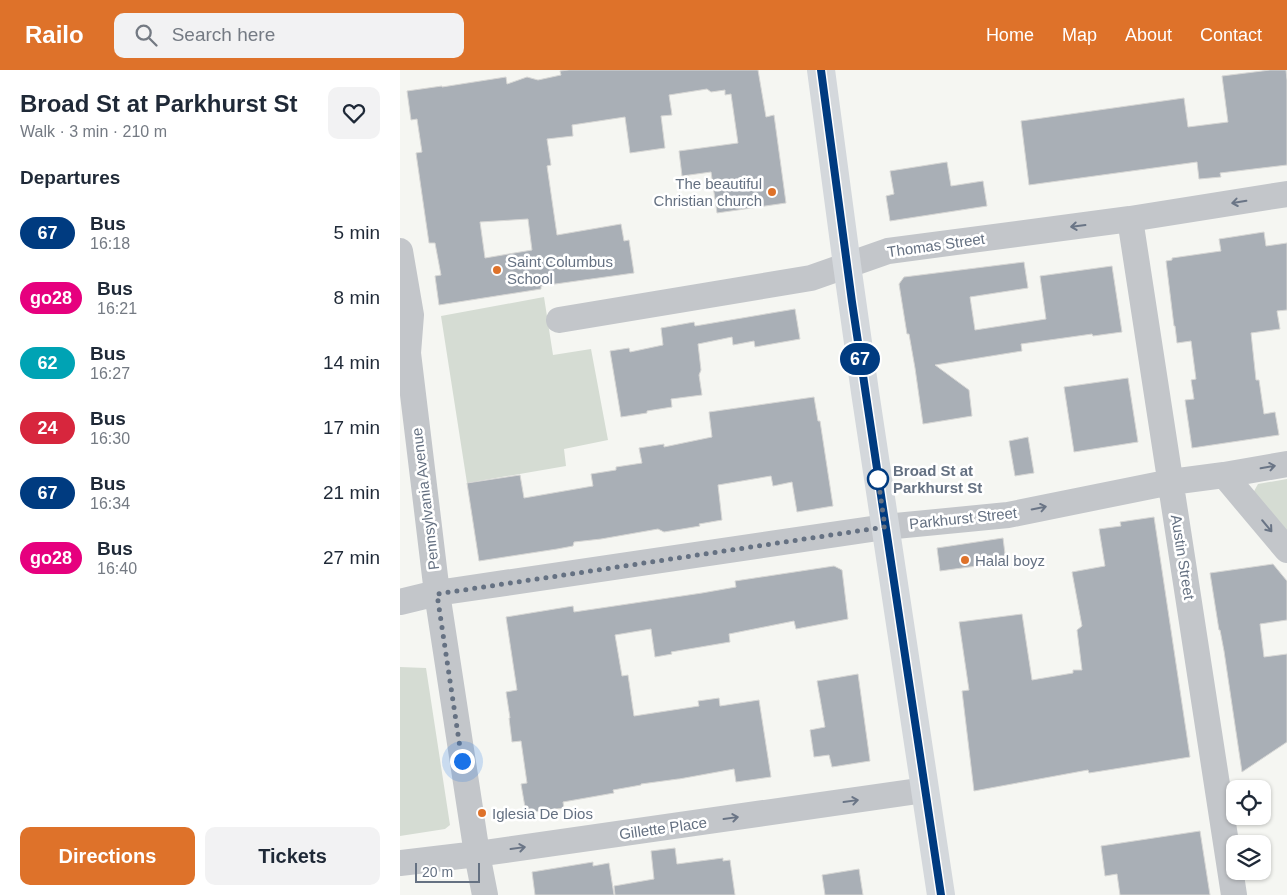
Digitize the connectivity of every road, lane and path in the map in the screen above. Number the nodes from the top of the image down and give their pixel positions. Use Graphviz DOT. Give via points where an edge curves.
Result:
graph roads {
  1 [pos="821,70"];
  2 [pos="1287,194"];
  3 [pos="1130,219"];
  4 [pos="400,251"];
  5 [pos="847,265"];
  6 [pos="559,320"];
  7 [pos="404,354"];
  8 [pos="1287,464"];
  9 [pos="1224,475"];
  10 [pos="1171,482"];
  11 [pos="885,527"];
  12 [pos="1287,550"];
  13 [pos="437,594"];
  14 [pos="400,602"];
  15 [pos="925,790"];
  16 [pos="477,854"];
  17 [pos="400,863"];
  18 [pos="485,895"];
  19 [pos="941,895"];
  20 [pos="1234,895"];
  1 -- 5 [label="main road"];
  2 -- 3 [label="street, Thomas Street, one-way"];
  3 -- 5 [label="street, Thomas Street, one-way" via="888,251"];
  3 -- 10 [label="street, Austin Street"];
  4 -- 7 [label="street, Pennsylvania Avenue" via="411,315"];
  5 -- 6 [label="street, Thomas Street" via="812,278"];
  5 -- 11 [label="main road"];
  7 -- 13 [label="street, Pennsylvania Avenue"];
  9 -- 8 [label="street, Parkhurst Street, one-way"];
  9 -- 10 [label="street, Parkhurst Street"];
  9 -- 12 [label="street, one-way"];
  11 -- 10 [label="street, Parkhurst Street, one-way" via="1008,514"];
  10 -- 20 [label="street, Austin Street"];
  11 -- 13 [label="street, Parkhurst Street"];
  11 -- 15 [label="main road"];
  13 -- 14 [label="street, Parkhurst Street"];
  13 -- 16 [label="street, Pennsylvania Avenue"];
  16 -- 15 [label="street, Gillette Place, one-way"];
  15 -- 19 [label="main road"];
  16 -- 17 [label="street, Gillette Place"];
  16 -- 18 [label="street, Pennsylvania Avenue"];
}
